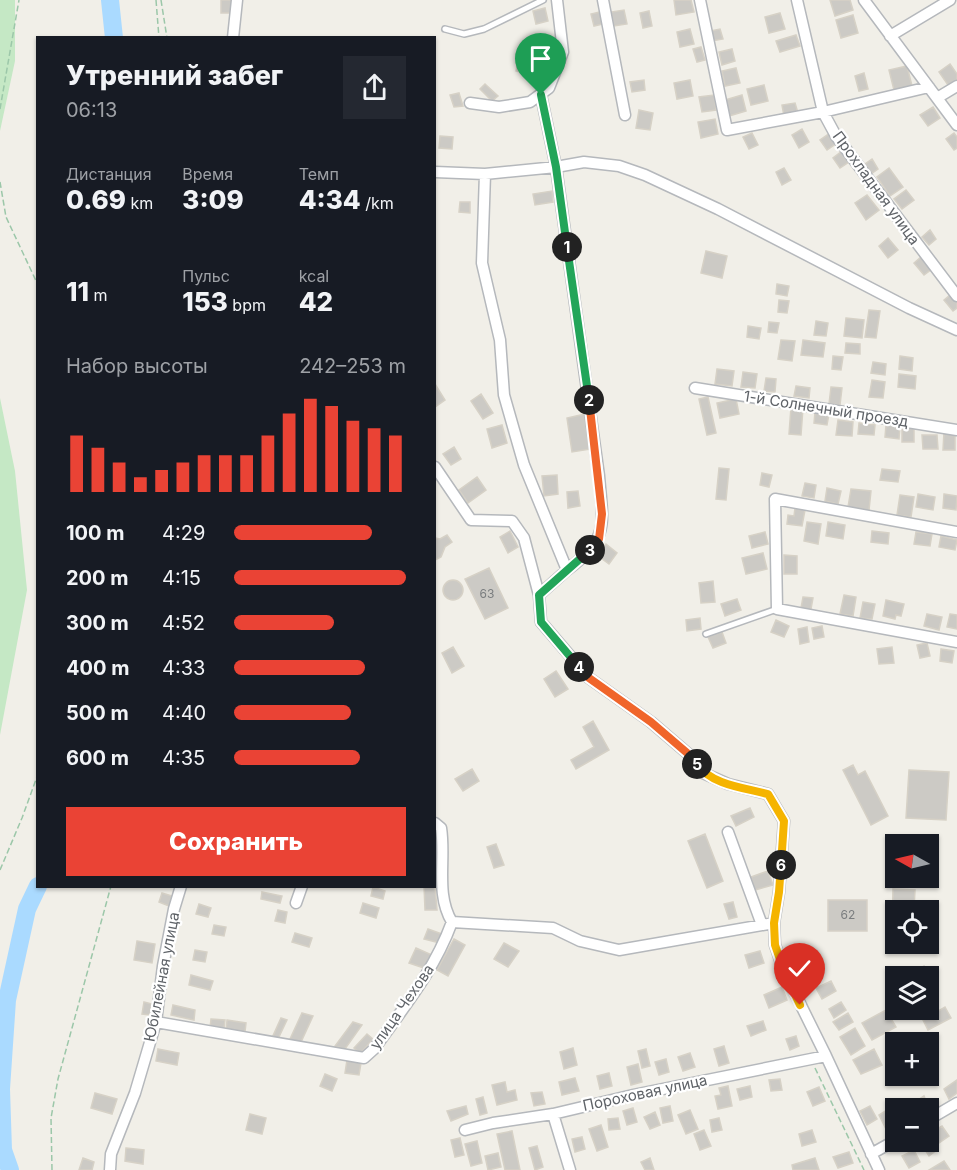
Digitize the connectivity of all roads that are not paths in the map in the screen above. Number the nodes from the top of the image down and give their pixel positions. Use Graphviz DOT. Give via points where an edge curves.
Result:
graph roads {
  1 [pos="237,0"];
  2 [pos="543,0"];
  3 [pos="557,0"];
  4 [pos="603,0"];
  5 [pos="700,0"];
  6 [pos="797,0"];
  7 [pos="864,0"];
  8 [pos="950,0"];
  9 [pos="445,29"];
  10 [pos="232,36"];
  11 [pos="890,36"];
  12 [pos="957,86"];
  13 [pos="928,87"];
  14 [pos="541,95"];
  15 [pos="937,98"];
  16 [pos="470,103"];
  17 [pos="823,112"];
  18 [pos="625,115"];
  19 [pos="957,124"];
  20 [pos="556,167"];
  21 [pos="436,172"];
  22 [pos="485,174"];
  23 [pos="957,296"];
  24 [pos="957,330"];
  25 [pos="695,387"];
  26 [pos="957,430"];
  27 [pos="436,468"];
  28 [pos="957,532"];
  29 [pos="567,570"];
  30 [pos="539,595"];
  31 [pos="777,609"];
  32 [pos="706,634"];
  33 [pos="957,642"];
  34 [pos="436,824"];
  35 [pos="728,832"];
  36 [pos="180,888"];
  37 [pos="301,888"];
  38 [pos="296,903"];
  39 [pos="452,922"];
  40 [pos="768,924"];
  41 [pos="156,1022"];
  42 [pos="826,1056"];
  43 [pos="957,1103"];
  44 [pos="553,1114"];
  45 [pos="939,1114"];
  46 [pos="465,1130"];
  47 [pos="885,1146"];
  48 [pos="871,1154"];
  49 [pos="110,1170"];
  50 [pos="570,1170"];
  51 [pos="879,1170"];
  1 -- 10 [label="street"];
  2 -- 9 [label="lane" via="484,29 464,34"];
  3 -- 14 [label="street" via="563,52 549,88"];
  4 -- 18 [label="street"];
  5 -- 17 [label="street" via="727,130"];
  6 -- 17 [label="street, Прохладная улица"];
  7 -- 11 [label="street"];
  8 -- 11 [label="street"];
  11 -- 13 [label="street"];
  12 -- 15 [label="street"];
  13 -- 15 [label="street"];
  13 -- 17 [label="street"];
  14 -- 16 [label="street" via="530,102 499,106"];
  14 -- 20 [label="street"];
  15 -- 19 [label="street"];
  17 -- 23 [label="street, Прохладная улица" via="836,136"];
  20 -- 22 [label="street"];
  20 -- 24 [label="street" via="584,162 619,165 645,175"];
  20 -- 29 [label="street" via="602,514 599,539"];
  21 -- 22 [label="street"];
  22 -- 29 [label="street" via="482,263 500,340 504,395 524,465"];
  25 -- 26 [label="street, 1-й Солнечный проезд"];
  27 -- 30 [label="street" via="471,520 512,521 524,538"];
  28 -- 31 [label="street" via="775,499"];
  29 -- 30 [label="street"];
  30 -- 40 [label="street" via="541,622 589,678 651,722 693,758 703,773 768,794 784,821 779,892"];
  31 -- 32 [label="lane"];
  31 -- 33 [label="street"];
  34 -- 39 [label="street" via="443,840 441,885 445,911"];
  35 -- 40 [label="street"];
  36 -- 41 [label="street, Юбилейная улица" via="163,966"];
  37 -- 38 [label="street"];
  39 -- 40 [label="street" via="553,928 580,941 619,950"];
  39 -- 41 [label="street, улица Чехова" via="428,973 364,1059"];
  40 -- 42 [label="street" via="784,971"];
  41 -- 49 [label="street, Юбилейная улица" via="135,1093 111,1154"];
  42 -- 44 [label="street, Пороховая улица"];
  42 -- 48 [label="street"];
  43 -- 45 [label="street"];
  44 -- 46 [label="street, Пороховая улица"];
  44 -- 50 [label="street"];
  47 -- 48 [label="street"];
  48 -- 51 [label="street"];
}
